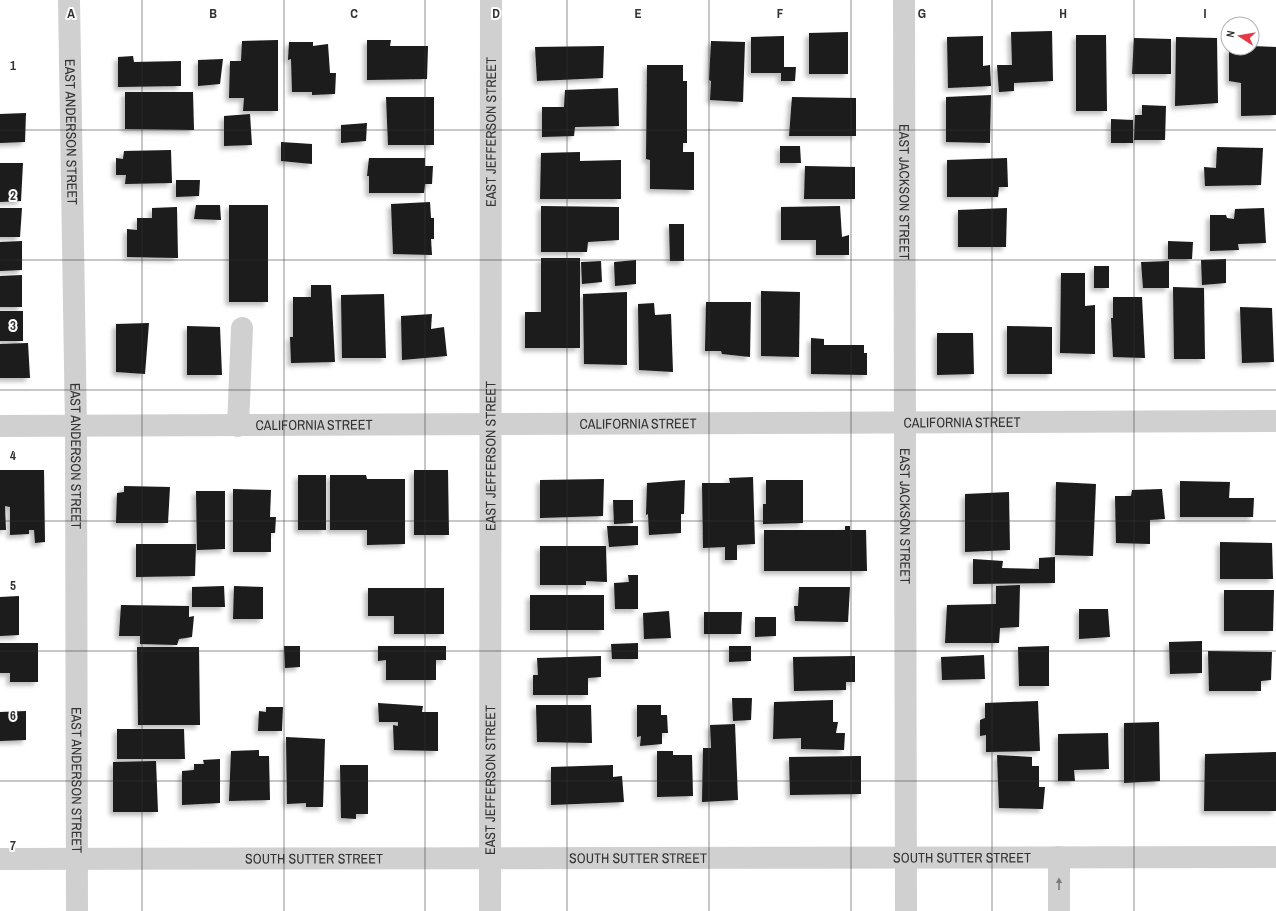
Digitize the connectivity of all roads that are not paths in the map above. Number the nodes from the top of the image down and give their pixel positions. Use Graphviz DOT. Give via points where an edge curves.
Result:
graph roads {
  1 [pos="69,0"];
  2 [pos="491,0"];
  3 [pos="904,0"];
  4 [pos="242,328"];
  5 [pos="1276,421"];
  6 [pos="905,422"];
  7 [pos="0,426"];
  8 [pos="238,426"];
  9 [pos="491,426"];
  10 [pos="76,427"];
  11 [pos="906,857"];
  12 [pos="1059,857"];
  13 [pos="1276,857"];
  14 [pos="491,858"];
  15 [pos="0,859"];
  16 [pos="77,859"];
  17 [pos="77,911"];
  18 [pos="490,911"];
  19 [pos="906,911"];
  20 [pos="1059,911"];
  1 -- 10 [label="street, EAST ANDERSON STREET"];
  2 -- 9 [label="street, EAST JEFFERSON STREET"];
  3 -- 6 [label="street, EAST JACKSON STREET"];
  4 -- 8 [label="street"];
  5 -- 6 [label="street, CALIFORNIA STREET"];
  6 -- 9 [label="street, CALIFORNIA STREET"];
  6 -- 11 [label="street, EAST JACKSON STREET"];
  7 -- 10 [label="street, CALIFORNIA STREET"];
  8 -- 9 [label="street, CALIFORNIA STREET"];
  8 -- 10 [label="street, CALIFORNIA STREET"];
  9 -- 14 [label="street, EAST JEFFERSON STREET"];
  10 -- 16 [label="street, EAST ANDERSON STREET"];
  11 -- 12 [label="street, SOUTH SUTTER STREET"];
  11 -- 14 [label="street, SOUTH SUTTER STREET"];
  11 -- 19 [label="street, EAST JACKSON STREET"];
  12 -- 13 [label="street, SOUTH SUTTER STREET"];
  20 -- 12 [label="street, one-way"];
  14 -- 16 [label="street, SOUTH SUTTER STREET"];
  14 -- 18 [label="street, EAST JEFFERSON STREET"];
  15 -- 16 [label="street, SOUTH SUTTER STREET"];
  16 -- 17 [label="street, EAST ANDERSON STREET"];
}
